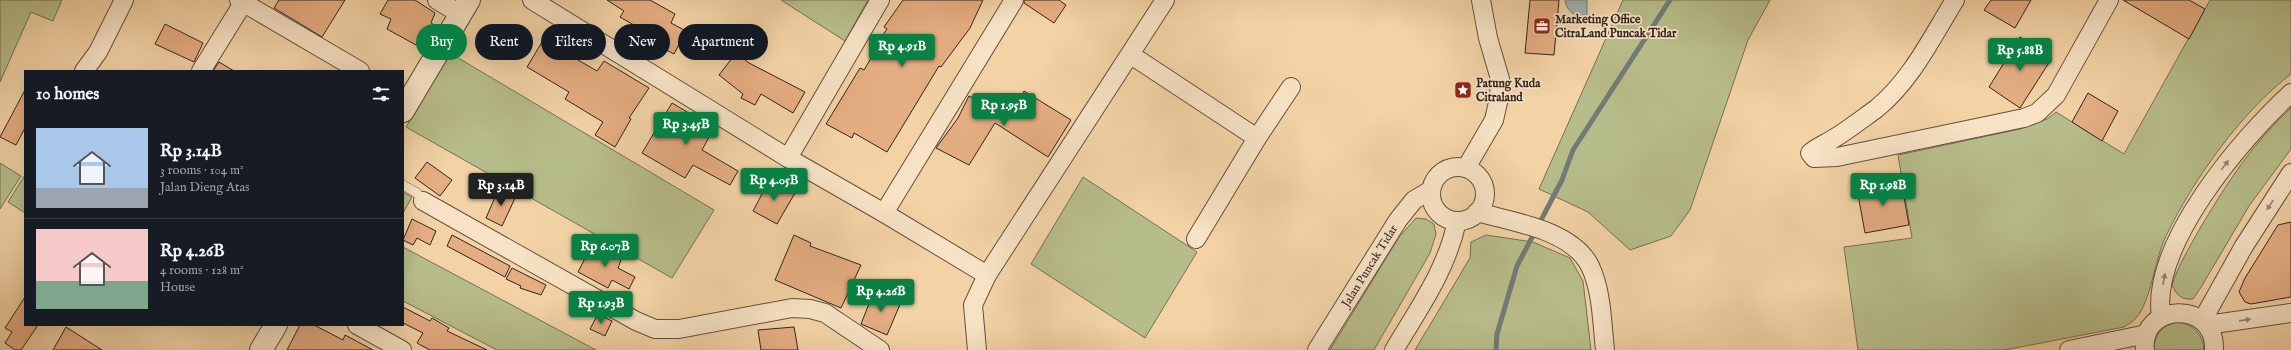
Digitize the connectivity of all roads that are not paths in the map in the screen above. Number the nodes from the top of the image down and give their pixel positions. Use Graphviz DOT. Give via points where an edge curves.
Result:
graph roads {
  1 [pos="124,0"];
  2 [pos="437,0"];
  3 [pos="532,0"];
  4 [pos="880,0"];
  5 [pos="1014,0"];
  6 [pos="1165,0"];
  7 [pos="1481,0"];
  8 [pos="1955,0"];
  9 [pos="2109,0"];
  10 [pos="242,1"];
  11 [pos="464,7"];
  12 [pos="1131,55"];
  13 [pos="85,70"];
  14 [pos="202,70"];
  15 [pos="358,70"];
  16 [pos="1291,87"];
  17 [pos="2291,93"];
  18 [pos="405,102"];
  19 [pos="1257,138"];
  20 [pos="788,158"];
  21 [pos="1466,168"];
  22 [pos="2291,172"];
  23 [pos="404,186"];
  24 [pos="1431,190"];
  25 [pos="423,201"];
  26 [pos="1477,212"];
  27 [pos="884,213"];
  28 [pos="1457,221"];
  29 [pos="1196,239"];
  30 [pos="987,275"];
  31 [pos="2291,313"];
  32 [pos="2161,317"];
  33 [pos="2204,323"];
  34 [pos="275,326"];
  35 [pos="359,326"];
  36 [pos="2146,342"];
  37 [pos="261,350"];
  38 [pos="402,350"];
  39 [pos="880,350"];
  40 [pos="977,350"];
  41 [pos="1318,350"];
  42 [pos="1394,350"];
  43 [pos="1605,350"];
  44 [pos="2069,350"];
  45 [pos="2214,350"];
  1 -- 13 [label="street" via="98,52"];
  2 -- 11 [label="street"];
  3 -- 20 [label="street"];
  4 -- 20 [label="street"];
  5 -- 27 [label="street"];
  6 -- 12 [label="street"];
  7 -- 21 [label="street" via="1488,38 1500,79 1499,98 1494,120"];
  8 -- 9 [label="street" via="1913,67 1896,88 1877,108 1832,140 1817,147 1810,153 1814,158 1836,157 2024,118 2036,113 2056,95"];
  10 -- 14 [label="street"];
  10 -- 15 [label="street"];
  11 -- 18 [label="street"];
  12 -- 19 [label="street"];
  12 -- 30 [label="street"];
  16 -- 19 [label="street"];
  32 -- 17 [label="street, one-way" via="2159,304 2166,272 2181,233 2210,185 2241,144"];
  19 -- 29 [label="street"];
  20 -- 27 [label="street"];
  21 -- 24 [label="street" via="1458,167 1444,171 1438,176"];
  21 -- 26 [label="street" via="1478,177 1484,191 1482,206"];
  22 -- 33 [label="street, one-way" via="2244,246"];
  23 -- 25 [label="lane" via="417,193"];
  24 -- 28 [label="street" via="1436,211 1449,220"];
  24 -- 41 [label="street, Jalan Puncak Tidar" via="1414,200 1398,220"];
  25 -- 39 [label="street" via="636,321 655,329 679,329 792,308 810,309 825,313"];
  26 -- 28 [label="street" via="1472,217"];
  26 -- 43 [label="street" via="1551,234 1570,242 1582,253 1590,267 1598,292"];
  27 -- 30 [label="street"];
  28 -- 42 [label="street" via="1440,273"];
  30 -- 40 [label="street" via="973,304"];
  33 -- 31 [label="street, one-way"];
  32 -- 33 [label="street" via="2182,312 2193,315"];
  32 -- 36 [label="street" via="2153,325"];
  33 -- 45 [label="street" via="2212,334"];
  34 -- 37 [label="street"];
  35 -- 38 [label="street"];
  36 -- 44 [label="street"];
}
